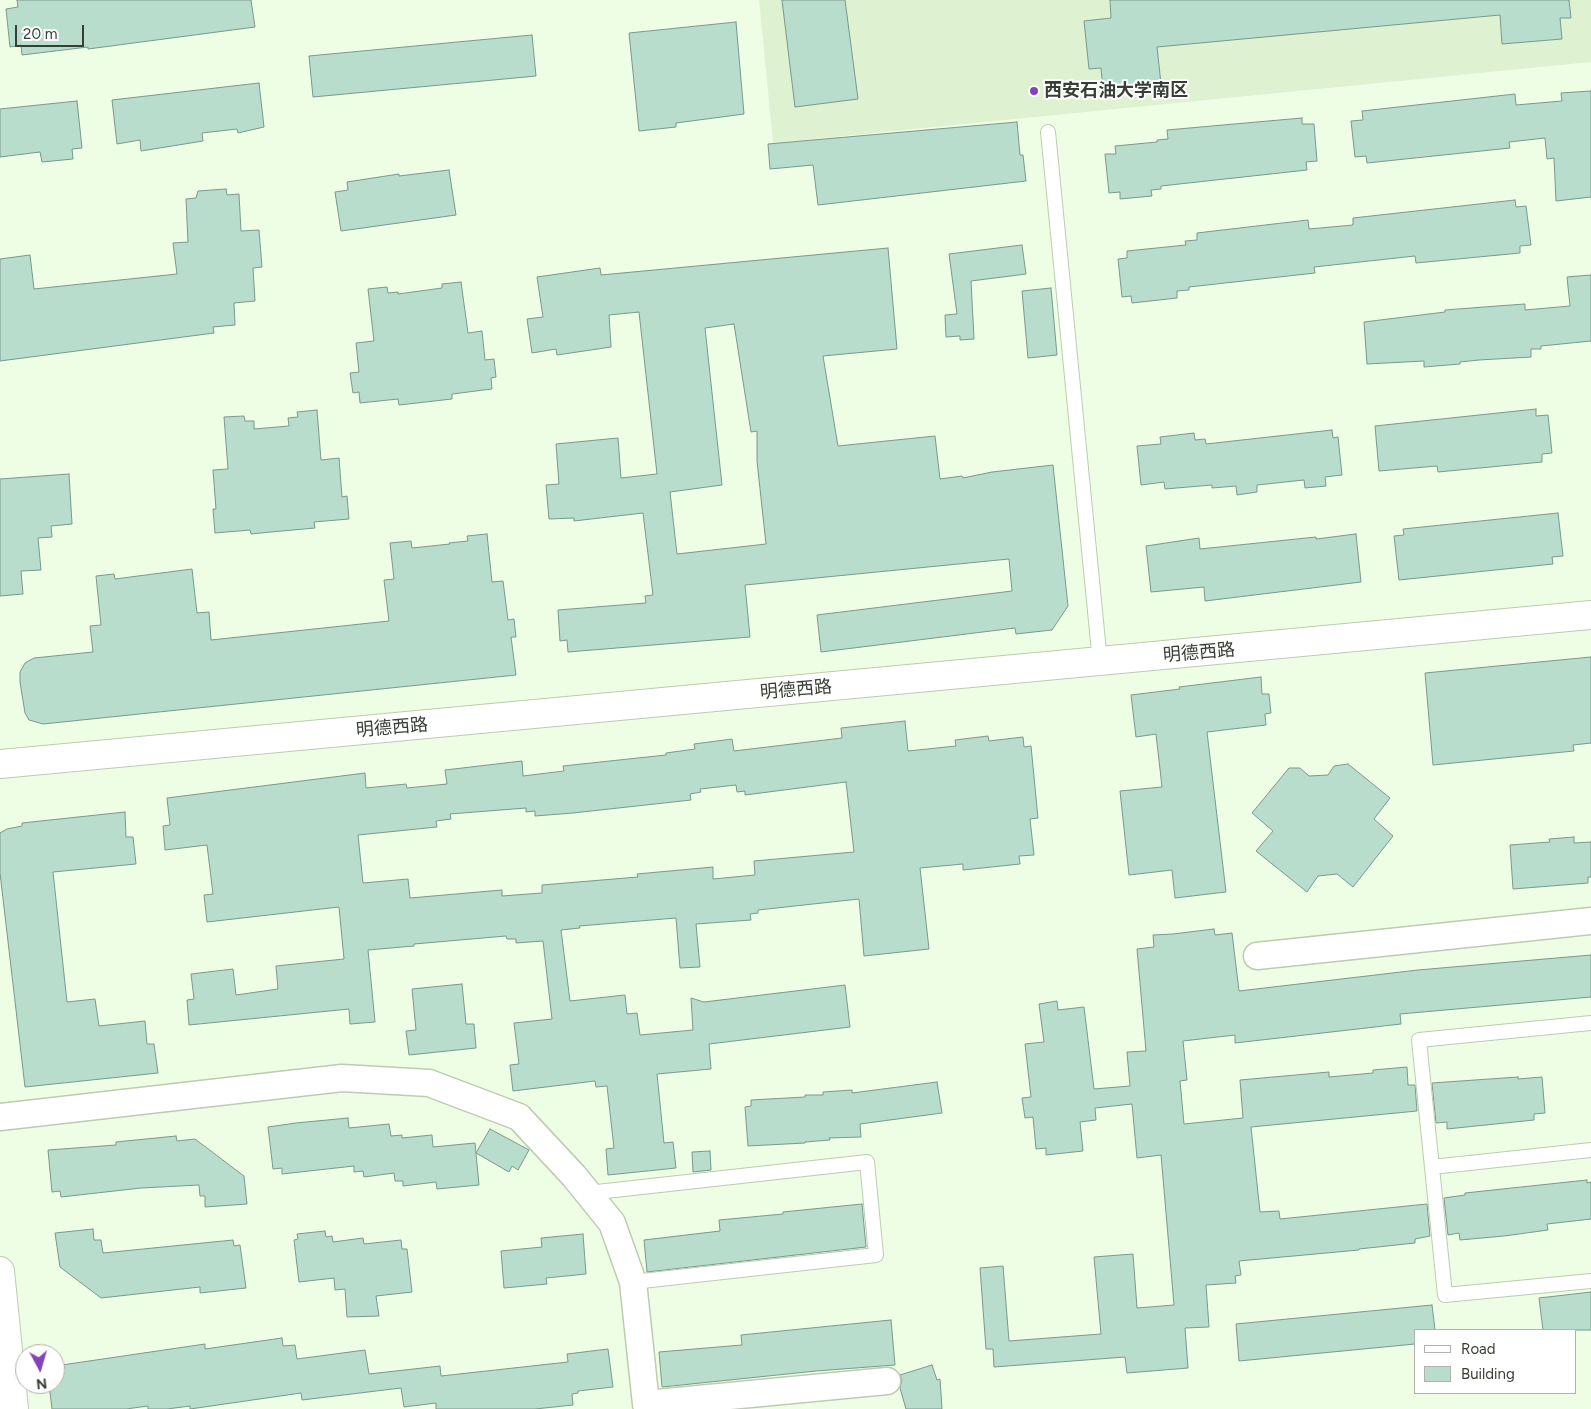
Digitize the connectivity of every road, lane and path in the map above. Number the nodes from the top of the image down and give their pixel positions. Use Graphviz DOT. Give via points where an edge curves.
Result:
graph roads {
  1 [pos="1048,132"];
  2 [pos="1591,615"];
  3 [pos="1100,662"];
  4 [pos="0,764"];
  5 [pos="1591,921"];
  6 [pos="1257,956"];
  7 [pos="1591,1023"];
  8 [pos="0,1117"];
  9 [pos="1591,1150"];
  10 [pos="1432,1167"];
  11 [pos="588,1193"];
  12 [pos="0,1271"];
  13 [pos="1591,1281"];
  14 [pos="632,1282"];
  15 [pos="887,1380"];
  16 [pos="14,1409"];
  1 -- 3 [label="lane"];
  2 -- 3 [label="street, 明德西路"];
  3 -- 4 [label="street, 明德西路"];
  5 -- 6 [label="street"];
  7 -- 10 [label="lane" via="1419,1040"];
  8 -- 11 [label="street" via="342,1078 429,1083 519,1117"];
  9 -- 10 [label="lane"];
  10 -- 13 [label="lane" via="1445,1295"];
  11 -- 14 [label="street" via="612,1223"];
  11 -- 14 [label="lane" via="867,1162 876,1254"];
  12 -- 16 [label="street"];
  14 -- 15 [label="street" via="646,1404"];
}
